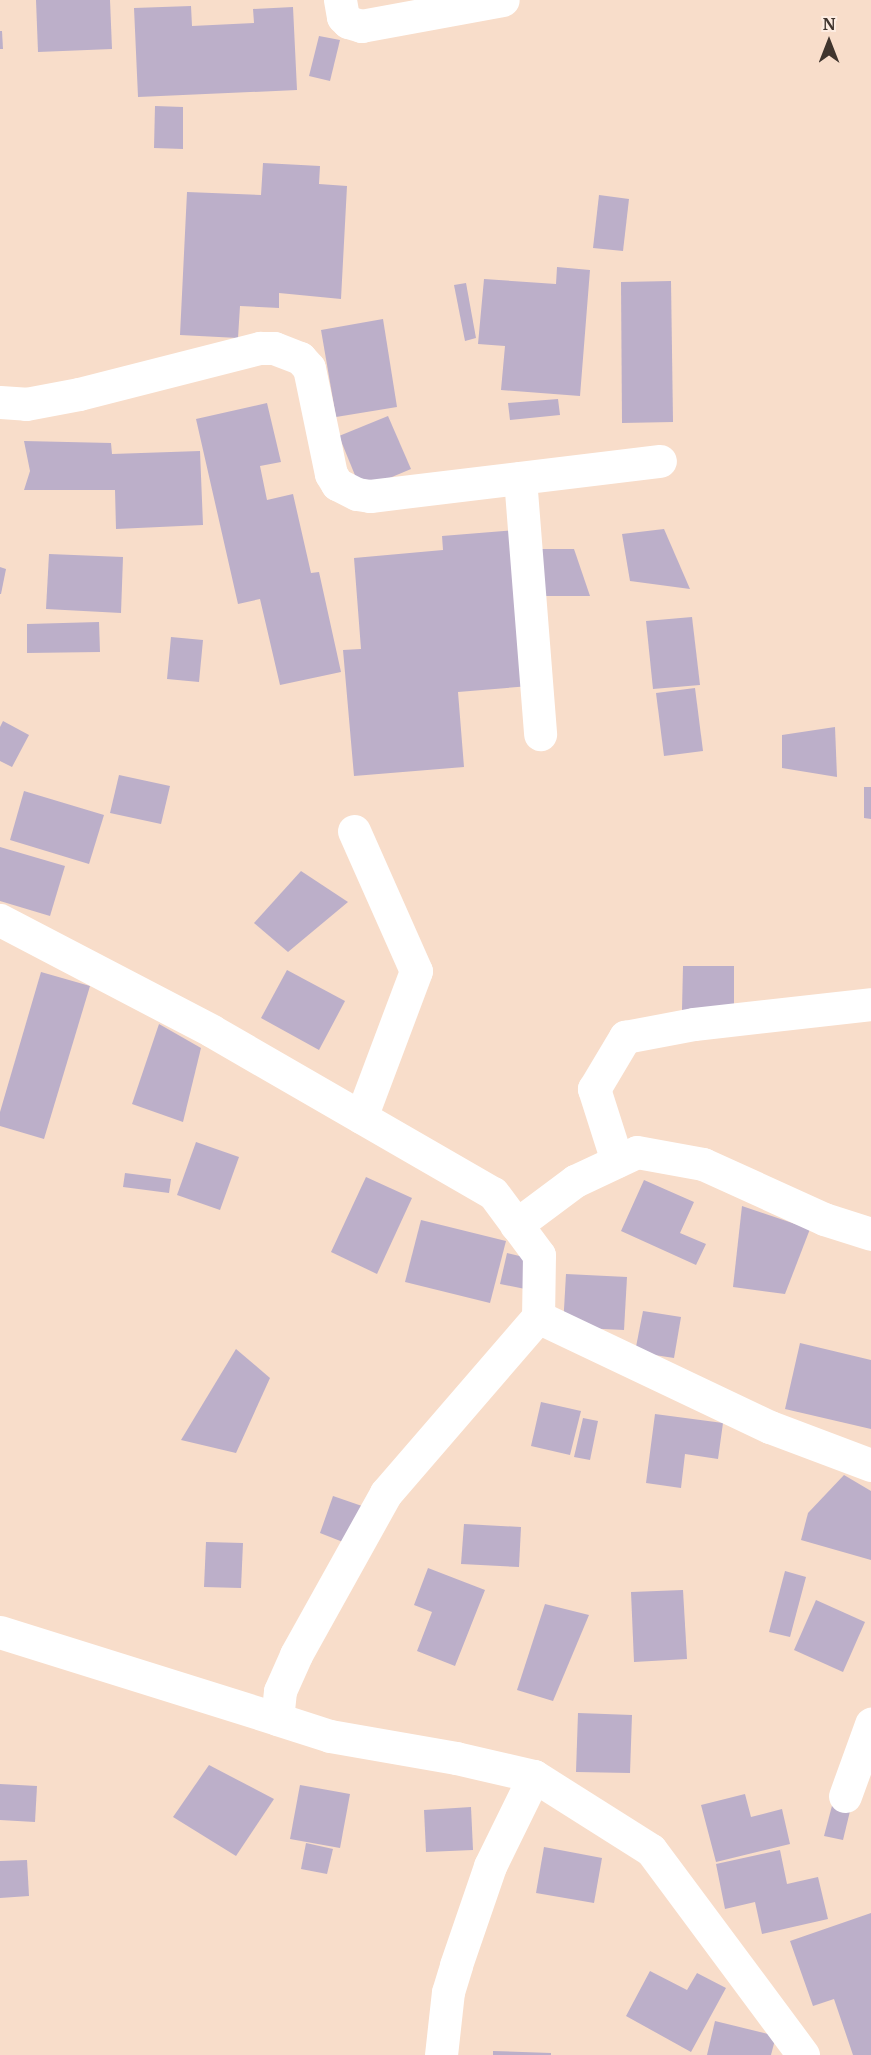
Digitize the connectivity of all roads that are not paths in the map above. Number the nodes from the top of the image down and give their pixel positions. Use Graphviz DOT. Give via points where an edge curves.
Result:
graph roads {
  1 [pos="340,0"];
  2 [pos="503,0"];
  3 [pos="0,402"];
  4 [pos="660,461"];
  5 [pos="520,478"];
  6 [pos="540,734"];
  7 [pos="354,831"];
  8 [pos="0,920"];
  9 [pos="871,1004"];
  10 [pos="361,1117"];
  11 [pos="617,1161"];
  12 [pos="516,1225"];
  13 [pos="871,1234"];
  14 [pos="538,1317"];
  15 [pos="871,1465"];
  16 [pos="0,1632"];
  17 [pos="277,1719"];
  18 [pos="871,1724"];
  19 [pos="534,1776"];
  20 [pos="845,1796"];
  21 [pos="441,2055"];
  22 [pos="803,2055"];
  1 -- 2 [label="street" via="343,17 361,26"];
  3 -- 5 [label="street" via="26,404 79,394 260,348 274,348 300,358 309,368 331,474 347,491 370,496"];
  4 -- 5 [label="street"];
  5 -- 6 [label="street"];
  7 -- 10 [label="street" via="416,971"];
  8 -- 10 [label="street" via="212,1031"];
  9 -- 11 [label="street" via="694,1024 625,1037 594,1089"];
  10 -- 12 [label="street" via="493,1193"];
  11 -- 12 [label="street" via="575,1181"];
  11 -- 13 [label="street" via="637,1152 703,1164 824,1219"];
  12 -- 14 [label="street" via="539,1255"];
  14 -- 15 [label="street" via="770,1427"];
  14 -- 17 [label="street" via="386,1493 296,1655 280,1691"];
  16 -- 17 [label="street"];
  17 -- 19 [label="street" via="330,1736"];
  18 -- 20 [label="street"];
  19 -- 21 [label="street" via="490,1866 456,1965 448,1992"];
  19 -- 22 [label="street" via="651,1850"];
}
